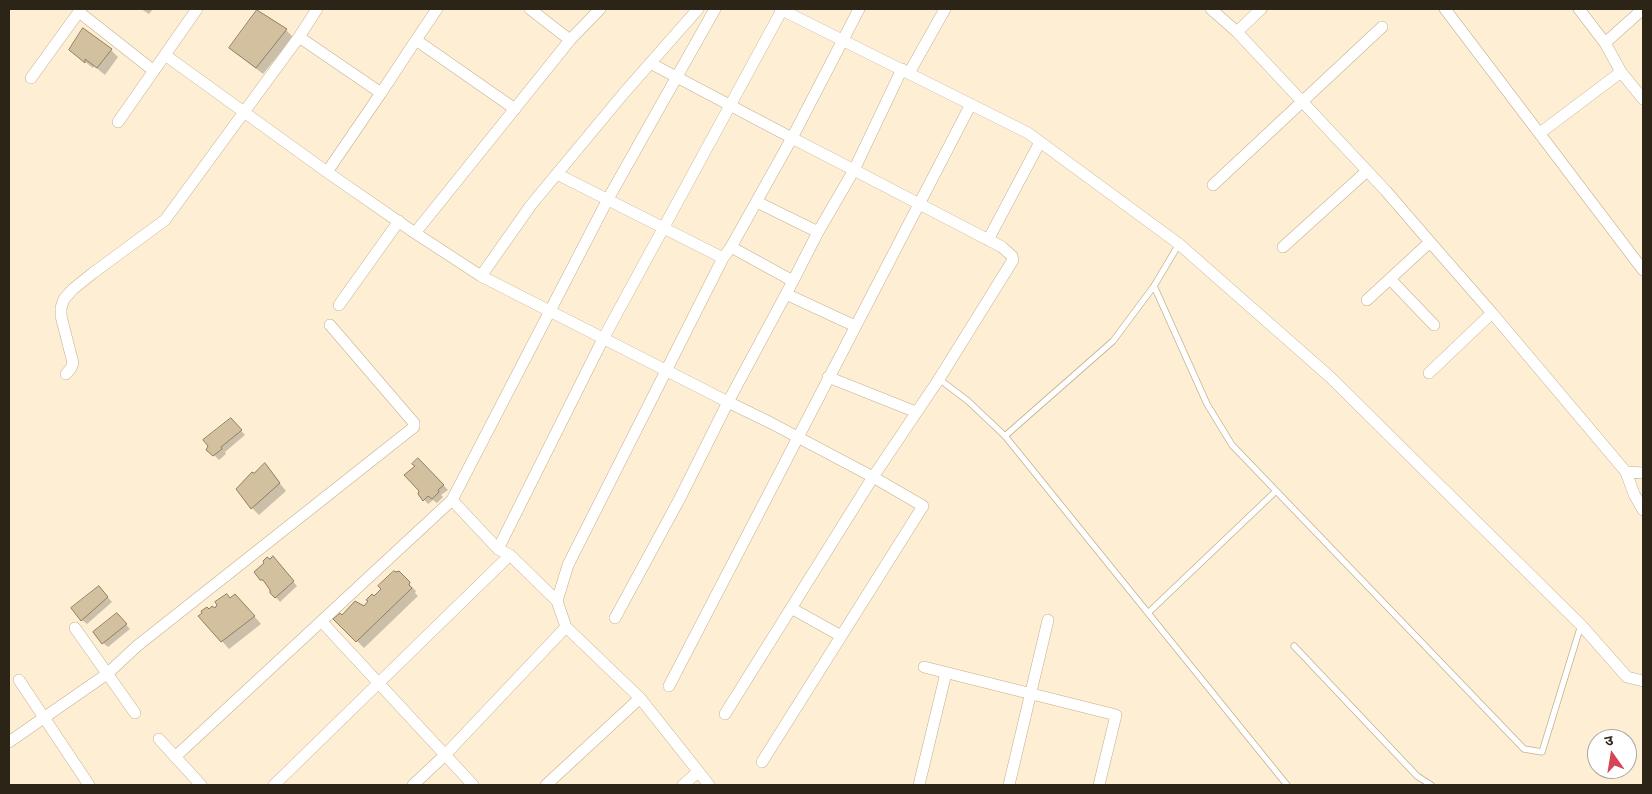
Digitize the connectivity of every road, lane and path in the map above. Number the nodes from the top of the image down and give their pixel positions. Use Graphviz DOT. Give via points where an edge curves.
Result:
graph roads {
  1 [pos="197,9"];
  2 [pos="317,9"];
  3 [pos="437,9"];
  4 [pos="530,9"];
  5 [pos="600,9"];
  6 [pos="698,9"];
  7 [pos="715,9"];
  8 [pos="859,9"];
  9 [pos="945,9"];
  10 [pos="1211,9"];
  11 [pos="1261,9"];
  12 [pos="1445,9"];
  13 [pos="1579,9"];
  14 [pos="1643,9"];
  15 [pos="80,10"];
  16 [pos="788,11"];
  17 [pos="1382,27"];
  18 [pos="1237,32"];
  19 [pos="299,37"];
  20 [pos="416,40"];
  21 [pos="570,40"];
  22 [pos="842,40"];
  23 [pos="1605,43"];
  24 [pos="165,55"];
  25 [pos="650,63"];
  26 [pos="154,71"];
  27 [pos="905,71"];
  28 [pos="1621,72"];
  29 [pos="676,77"];
  30 [pos="32,78"];
  31 [pos="381,93"];
  32 [pos="1643,99"];
  33 [pos="1302,102"];
  34 [pos="971,104"];
  35 [pos="729,105"];
  36 [pos="515,109"];
  37 [pos="245,112"];
  38 [pos="118,122"];
  39 [pos="1540,133"];
  40 [pos="792,138"];
  41 [pos="1040,142"];
  42 [pos="854,170"];
  43 [pos="1367,170"];
  44 [pos="326,172"];
  45 [pos="557,174"];
  46 [pos="1213,185"];
  47 [pos="608,199"];
  48 [pos="757,202"];
  49 [pos="919,204"];
  50 [pos="399,221"];
  51 [pos="664,227"];
  52 [pos="818,232"];
  53 [pos="415,233"];
  54 [pos="988,240"];
  55 [pos="1430,242"];
  56 [pos="1179,244"];
  57 [pos="1283,246"];
  58 [pos="731,248"];
  59 [pos="723,258"];
  60 [pos="1643,270"];
  61 [pos="481,276"];
  62 [pos="1390,279"];
  63 [pos="793,281"];
  64 [pos="1154,286"];
  65 [pos="786,294"];
  66 [pos="1367,300"];
  67 [pos="339,305"];
  68 [pos="551,312"];
  69 [pos="1492,313"];
  70 [pos="1434,325"];
  71 [pos="330,326"];
  72 [pos="854,326"];
  73 [pos="603,339"];
  74 [pos="667,372"];
  75 [pos="1429,373"];
  76 [pos="66,374"];
  77 [pos="828,377"];
  78 [pos="939,379"];
  79 [pos="728,402"];
  80 [pos="916,412"];
  81 [pos="1005,436"];
  82 [pos="797,437"];
  83 [pos="1626,472"];
  84 [pos="1643,473"];
  85 [pos="872,477"];
  86 [pos="1276,491"];
  87 [pos="452,500"];
  88 [pos="1643,510"];
  89 [pos="498,549"];
  90 [pos="510,555"];
  91 [pos="557,601"];
  92 [pos="791,608"];
  93 [pos="1148,614"];
  94 [pos="614,618"];
  95 [pos="1048,620"];
  96 [pos="322,622"];
  97 [pos="1581,625"];
  98 [pos="566,627"];
  99 [pos="75,628"];
  100 [pos="841,636"];
  101 [pos="1294,646"];
  102 [pos="924,668"];
  103 [pos="946,673"];
  104 [pos="107,674"];
  105 [pos="19,680"];
  106 [pos="1643,681"];
  107 [pos="378,683"];
  108 [pos="669,686"];
  109 [pos="1030,694"];
  110 [pos="640,698"];
  111 [pos="136,713"];
  112 [pos="725,714"];
  113 [pos="43,719"];
  114 [pos="159,739"];
  115 [pos="9,742"];
  116 [pos="445,755"];
  117 [pos="176,757"];
  118 [pos="762,762"];
  119 [pos="698,772"];
  120 [pos="89,785"];
  121 [pos="201,785"];
  122 [pos="274,785"];
  123 [pos="413,785"];
  124 [pos="472,785"];
  125 [pos="546,785"];
  126 [pos="683,785"];
  127 [pos="709,785"];
  128 [pos="918,785"];
  129 [pos="1008,785"];
  130 [pos="1100,785"];
  131 [pos="1287,785"];
  132 [pos="1431,785"];
  1 -- 24 [label="street"];
  2 -- 19 [label="street"];
  3 -- 20 [label="street"];
  4 -- 21 [label="street"];
  5 -- 21 [label="street"];
  6 -- 25 [label="street"];
  7 -- 29 [label="street"];
  8 -- 22 [label="street"];
  9 -- 27 [label="street"];
  10 -- 18 [label="street"];
  11 -- 18 [label="street"];
  12 -- 39 [label="street"];
  13 -- 23 [label="street"];
  14 -- 23 [label="street"];
  15 -- 26 [label="street"];
  15 -- 30 [label="street"];
  16 -- 22 [label="street"];
  16 -- 35 [label="street"];
  17 -- 33 [label="street"];
  18 -- 33 [label="street"];
  19 -- 31 [label="street"];
  19 -- 37 [label="street"];
  20 -- 31 [label="street"];
  20 -- 36 [label="street"];
  21 -- 36 [label="street"];
  22 -- 27 [label="street"];
  22 -- 40 [label="street"];
  23 -- 28 [label="street"];
  24 -- 26 [label="street"];
  24 -- 37 [label="street"];
  25 -- 29 [label="street"];
  25 -- 45 [label="street"];
  26 -- 38 [label="street"];
  27 -- 34 [label="street"];
  27 -- 42 [label="street"];
  28 -- 32 [label="street"];
  28 -- 39 [label="street"];
  29 -- 35 [label="street"];
  29 -- 47 [label="street"];
  31 -- 44 [label="street"];
  33 -- 43 [label="street"];
  33 -- 46 [label="street"];
  34 -- 41 [label="street"];
  34 -- 49 [label="street"];
  35 -- 40 [label="street"];
  35 -- 51 [label="street"];
  36 -- 53 [label="street"];
  37 -- 44 [label="street"];
  37 -- 76 [label="street" via="166,220 92,273 64,299 61,316 73,363"];
  39 -- 60 [label="street"];
  40 -- 42 [label="street"];
  40 -- 48 [label="street"];
  41 -- 54 [label="street"];
  41 -- 56 [label="street"];
  42 -- 49 [label="street"];
  42 -- 52 [label="street"];
  43 -- 55 [label="street"];
  43 -- 57 [label="street"];
  44 -- 50 [label="street"];
  45 -- 47 [label="street"];
  45 -- 61 [label="street"];
  47 -- 51 [label="street"];
  47 -- 68 [label="street"];
  48 -- 52 [label="street"];
  48 -- 58 [label="street"];
  49 -- 54 [label="street"];
  49 -- 72 [label="street"];
  50 -- 53 [label="street"];
  50 -- 67 [label="street"];
  51 -- 59 [label="street"];
  51 -- 73 [label="street"];
  52 -- 63 [label="street"];
  53 -- 61 [label="street"];
  54 -- 78 [label="street" via="1008,252 1012,262"];
  55 -- 62 [label="street"];
  55 -- 69 [label="street"];
  56 -- 64 [label="lane"];
  56 -- 97 [label="street" via="1329,376"];
  58 -- 59 [label="street"];
  58 -- 63 [label="street"];
  59 -- 74 [label="street"];
  61 -- 68 [label="street"];
  62 -- 66 [label="street"];
  62 -- 70 [label="street"];
  63 -- 65 [label="street"];
  64 -- 81 [label="lane" via="1113,341"];
  64 -- 86 [label="lane" via="1207,404 1232,445"];
  65 -- 72 [label="street"];
  65 -- 79 [label="street"];
  68 -- 73 [label="street"];
  68 -- 87 [label="street"];
  69 -- 75 [label="street"];
  69 -- 83 [label="street"];
  71 -- 104 [label="street" via="414,423 414,427 145,640"];
  72 -- 77 [label="street"];
  73 -- 74 [label="street"];
  73 -- 89 [label="street"];
  74 -- 79 [label="street"];
  74 -- 91 [label="street" via="568,565"];
  77 -- 80 [label="street"];
  77 -- 82 [label="street"];
  78 -- 80 [label="street"];
  78 -- 81 [label="lane"];
  79 -- 82 [label="street"];
  79 -- 94 [label="street"];
  80 -- 85 [label="street"];
  81 -- 93 [label="lane"];
  82 -- 85 [label="street"];
  82 -- 108 [label="street"];
  83 -- 84 [label="street"];
  83 -- 88 [label="street"];
  85 -- 92 [label="street"];
  85 -- 100 [label="street" via="923,506"];
  86 -- 93 [label="lane"];
  86 -- 97 [label="lane" via="1524,749 1542,752"];
  87 -- 89 [label="street"];
  87 -- 96 [label="street"];
  89 -- 90 [label="street"];
  90 -- 91 [label="street"];
  90 -- 107 [label="street"];
  91 -- 98 [label="street"];
  92 -- 100 [label="street"];
  92 -- 112 [label="street"];
  93 -- 131 [label="lane"];
  95 -- 109 [label="street"];
  96 -- 107 [label="street"];
  96 -- 117 [label="street"];
  97 -- 106 [label="street" via="1627,677"];
  98 -- 110 [label="street"];
  98 -- 116 [label="street"];
  99 -- 104 [label="street"];
  100 -- 118 [label="street"];
  101 -- 132 [label="lane" via="1417,776"];
  102 -- 103 [label="street"];
  103 -- 109 [label="street"];
  103 -- 128 [label="street"];
  104 -- 111 [label="street"];
  104 -- 113 [label="street"];
  105 -- 113 [label="street"];
  107 -- 116 [label="street"];
  107 -- 122 [label="street"];
  109 -- 129 [label="street"];
  109 -- 130 [label="street" via="1116,715"];
  110 -- 119 [label="street"];
  110 -- 125 [label="street"];
  113 -- 115 [label="street"];
  113 -- 120 [label="street"];
  114 -- 117 [label="street"];
  116 -- 123 [label="street"];
  116 -- 124 [label="street"];
  117 -- 121 [label="street"];
  119 -- 126 [label="street"];
  119 -- 127 [label="street"];
}
